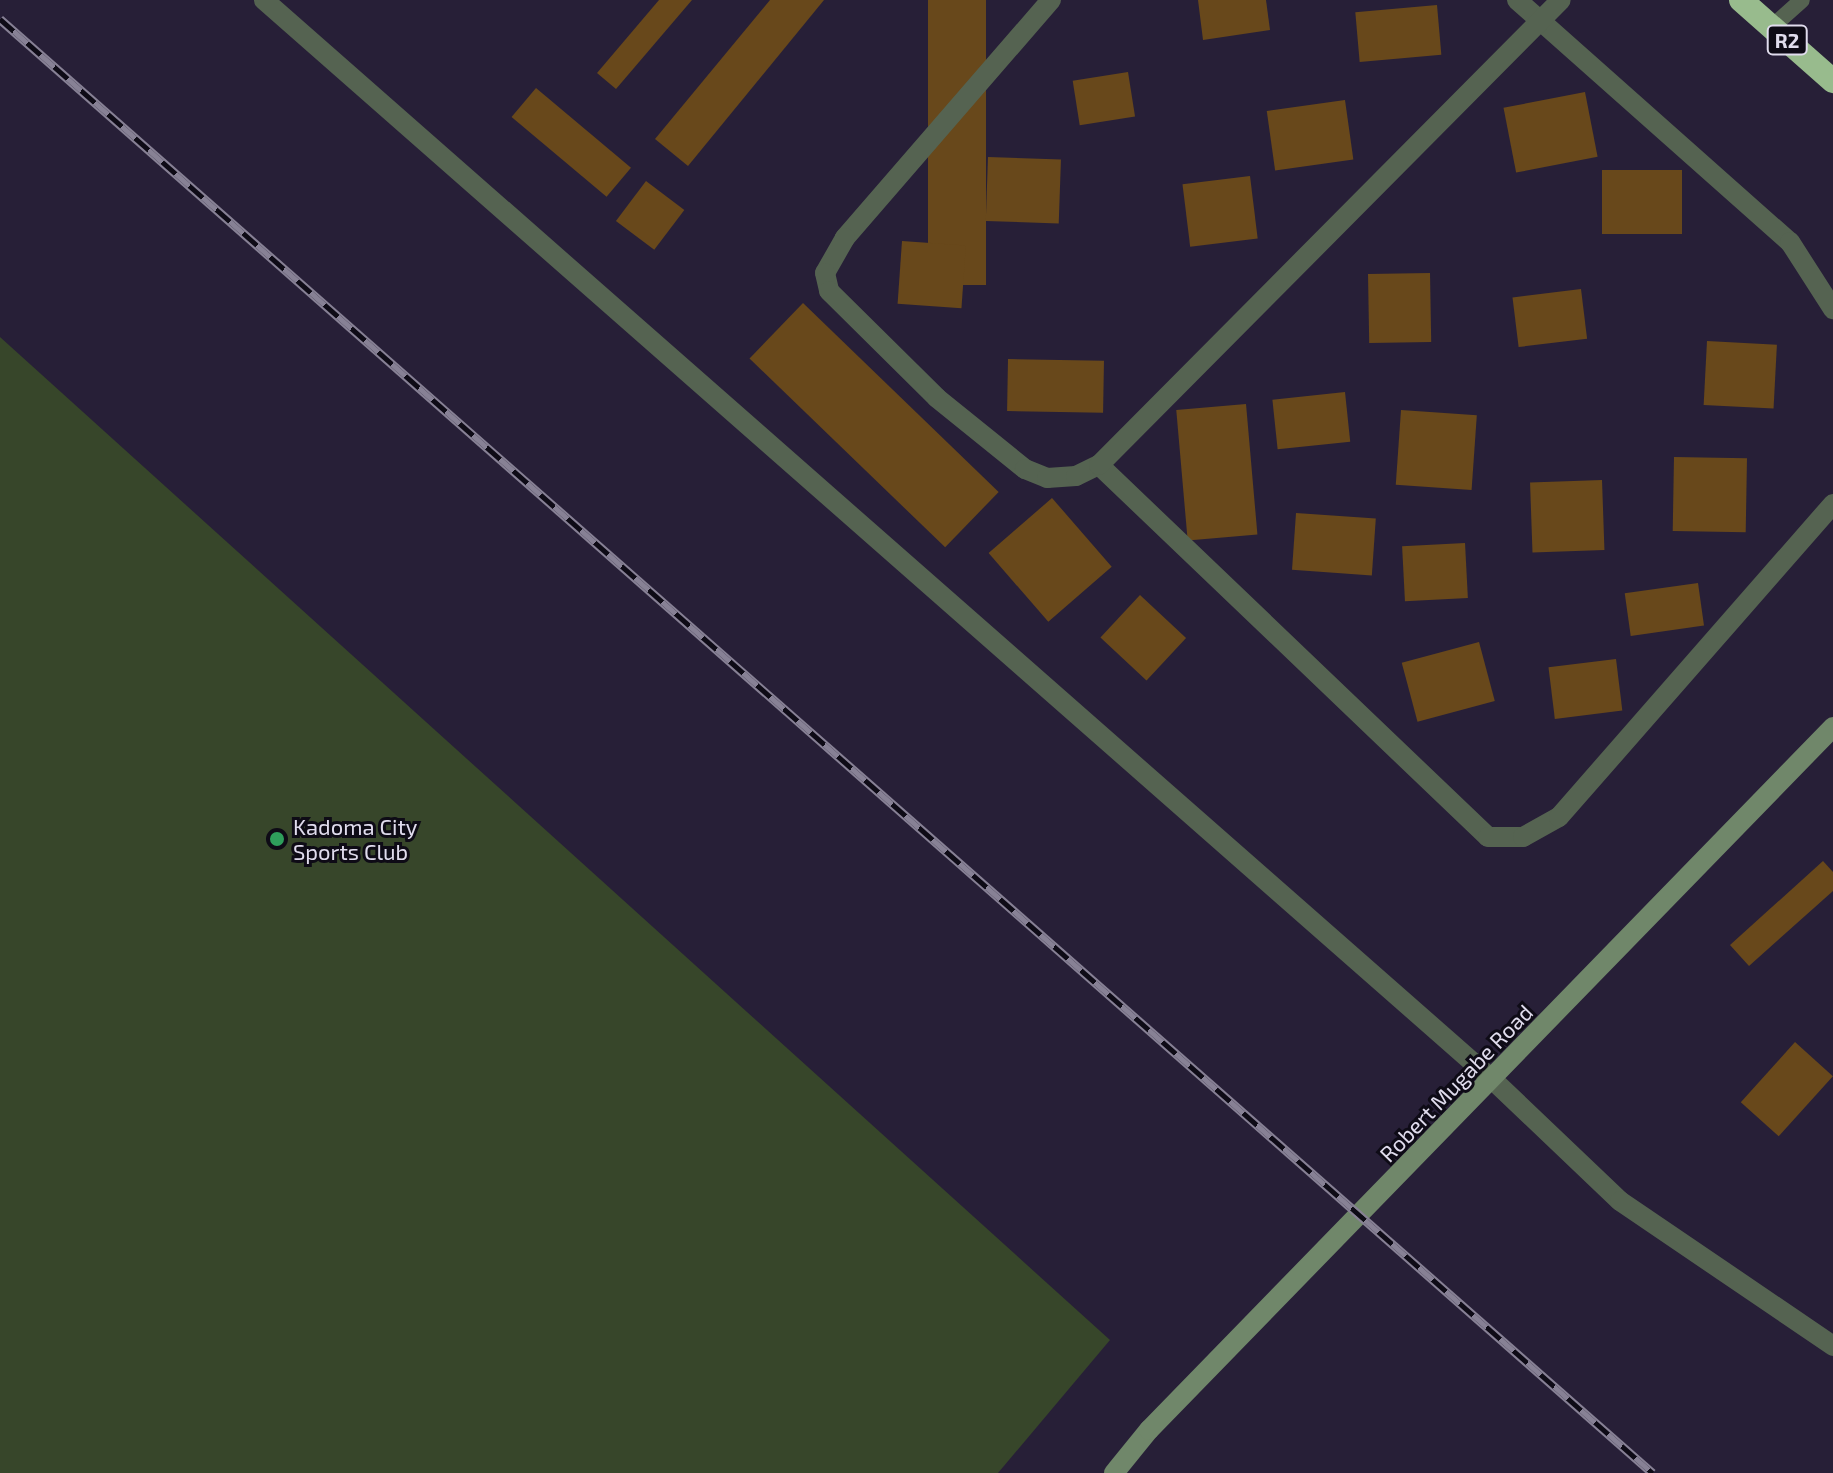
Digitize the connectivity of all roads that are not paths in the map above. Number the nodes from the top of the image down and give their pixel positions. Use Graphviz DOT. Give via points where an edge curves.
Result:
graph roads {
  1 [pos="264,0"];
  2 [pos="1051,0"];
  3 [pos="1517,0"];
  4 [pos="1561,0"];
  5 [pos="1741,0"];
  6 [pos="1802,0"];
  7 [pos="1542,21"];
  8 [pos="1772,27"];
  9 [pos="1833,81"];
  10 [pos="1833,309"];
  11 [pos="1099,465"];
  12 [pos="1833,504"];
  13 [pos="1833,727"];
  14 [pos="1493,1080"];
  15 [pos="1833,1346"];
  16 [pos="1114,1473"];
  1 -- 14 [label="street"];
  2 -- 11 [label="street" via="845,238 825,273 829,291 937,398 1025,469 1047,478 1076,476"];
  3 -- 7 [label="street"];
  4 -- 7 [label="street"];
  5 -- 8 [label="highway, R2"];
  6 -- 8 [label="lane"];
  7 -- 10 [label="street" via="1790,242"];
  7 -- 11 [label="street"];
  8 -- 9 [label="highway, R2"];
  11 -- 12 [label="street" via="1488,837 1523,837 1559,817"];
  13 -- 14 [label="street, Robert Mugabe Road"];
  14 -- 15 [label="street" via="1620,1201"];
  14 -- 16 [label="street, Robert Mugabe Road" via="1149,1430"];
}
